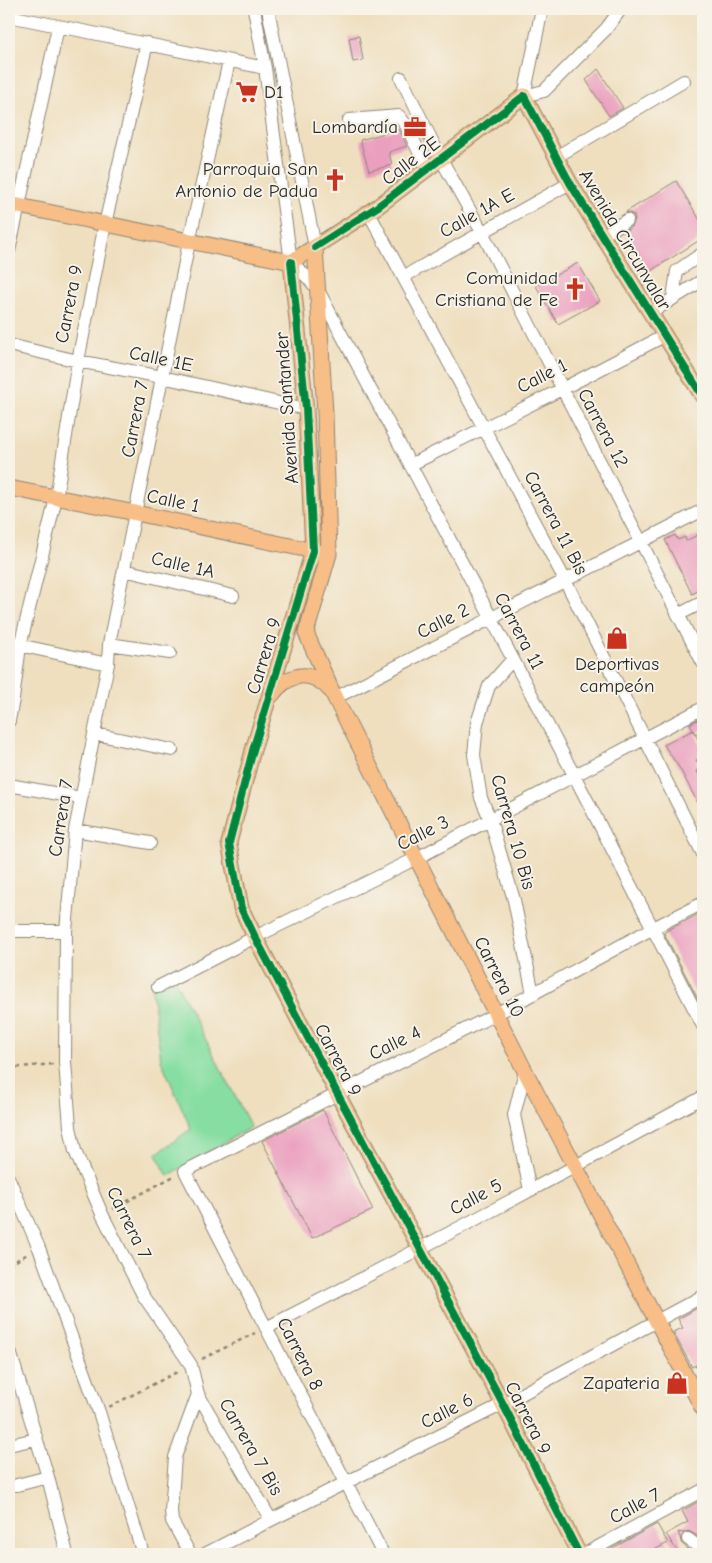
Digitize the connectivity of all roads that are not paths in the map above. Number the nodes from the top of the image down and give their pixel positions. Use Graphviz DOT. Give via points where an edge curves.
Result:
graph roads {
  1 [pos="254,9"];
  2 [pos="268,9"];
  3 [pos="542,9"];
  4 [pos="621,9"];
  5 [pos="9,16"];
  6 [pos="58,27"];
  7 [pos="147,43"];
  8 [pos="229,61"];
  9 [pos="265,68"];
  10 [pos="401,78"];
  11 [pos="684,81"];
  12 [pos="524,96"];
  13 [pos="349,120"];
  14 [pos="556,157"];
  15 [pos="441,159"];
  16 [pos="428,170"];
  17 [pos="570,183"];
  18 [pos="13,204"];
  19 [pos="369,213"];
  20 [pos="627,220"];
  21 [pos="105,224"];
  22 [pos="482,232"];
  23 [pos="602,236"];
  24 [pos="189,242"];
  25 [pos="315,247"];
  26 [pos="9,251"];
  27 [pos="703,253"];
  28 [pos="291,262"];
  29 [pos="402,277"];
  30 [pos="703,280"];
  31 [pos="318,290"];
  32 [pos="673,298"];
  33 [pos="650,313"];
  34 [pos="664,336"];
  35 [pos="9,345"];
  36 [pos="78,361"];
  37 [pos="162,377"];
  38 [pos="562,389"];
  39 [pos="703,397"];
  40 [pos="306,409"];
  41 [pos="483,428"];
  42 [pos="410,465"];
  43 [pos="9,488"];
  44 [pos="56,498"];
  45 [pos="703,510"];
  46 [pos="136,513"];
  47 [pos="642,542"];
  48 [pos="314,551"];
  49 [pos="329,554"];
  50 [pos="124,570"];
  51 [pos="565,580"];
  52 [pos="233,596"];
  53 [pos="703,602"];
  54 [pos="678,615"];
  55 [pos="491,618"];
  56 [pos="14,644"];
  57 [pos="109,644"];
  58 [pos="170,654"];
  59 [pos="513,659"];
  60 [pos="703,663"];
  61 [pos="108,664"];
  62 [pos="335,698"];
  63 [pos="266,705"];
  64 [pos="703,708"];
  65 [pos="9,721"];
  66 [pos="95,734"];
  67 [pos="645,737"];
  68 [pos="172,750"];
  69 [pos="574,775"];
  70 [pos="9,785"];
  71 [pos="81,798"];
  72 [pos="490,819"];
  73 [pos="75,830"];
  74 [pos="150,843"];
  75 [pos="703,854"];
  76 [pos="417,858"];
  77 [pos="703,902"];
  78 [pos="653,928"];
  79 [pos="9,931"];
  80 [pos="66,931"];
  81 [pos="255,937"];
  82 [pos="158,987"];
  83 [pos="533,994"];
  84 [pos="496,1014"];
  85 [pos="703,1026"];
  86 [pos="525,1071"];
  87 [pos="337,1093"];
  88 [pos="703,1096"];
  89 [pos="576,1166"];
  90 [pos="185,1171"];
  91 [pos="9,1179"];
  92 [pos="530,1190"];
  93 [pos="421,1248"];
  94 [pos="703,1296"];
  95 [pos="656,1321"];
  96 [pos="266,1328"];
  97 [pos="9,1348"];
  98 [pos="198,1394"];
  99 [pos="503,1404"];
  100 [pos="703,1409"];
  101 [pos="36,1439"];
  102 [pos="9,1444"];
  103 [pos="48,1477"];
  104 [pos="346,1484"];
  105 [pos="17,1485"];
  106 [pos="703,1490"];
  107 [pos="271,1520"];
  108 [pos="688,1539"];
  109 [pos="703,1545"];
  110 [pos="66,1554"];
  111 [pos="143,1554"];
  112 [pos="190,1554"];
  113 [pos="205,1554"];
  114 [pos="383,1554"];
  115 [pos="579,1554"];
  116 [pos="585,1554"];
  1 -- 9 [label="street, Avenida Santander"];
  2 -- 25 [label="street, Avenida Santander"];
  3 -- 12 [label="street"];
  4 -- 12 [label="street" via="606,30 544,92"];
  5 -- 6 [label="street"];
  6 -- 7 [label="street"];
  6 -- 18 [label="street"];
  7 -- 8 [label="street"];
  7 -- 21 [label="street, Carrera 9"];
  8 -- 9 [label="street"];
  8 -- 24 [label="street, Carrera 7"];
  9 -- 28 [label="street, Avenida Santander"];
  10 -- 15 [label="street, Carrera 12"];
  11 -- 14 [label="street"];
  12 -- 14 [label="main road, Avenida Circunvalar"];
  12 -- 15 [label="main road, Calle 2E"];
  13 -- 16 [label="street" via="399,116"];
  14 -- 17 [label="main road, Avenida Circunvalar"];
  15 -- 16 [label="main road, Calle 2E"];
  15 -- 22 [label="street, Carrera 12"];
  16 -- 19 [label="main road, Calle 2E"];
  17 -- 22 [label="street, Calle 1A E"];
  17 -- 23 [label="main road, Avenida Circunvalar"];
  18 -- 21 [label="main road"];
  18 -- 26 [label="street"];
  19 -- 25 [label="main road, Calle 2E"];
  19 -- 29 [label="street, Carrera 11 Bis"];
  20 -- 23 [label="street"];
  21 -- 24 [label="main road"];
  21 -- 36 [label="street, Carrera 9"];
  22 -- 29 [label="street, Calle 1A E"];
  22 -- 38 [label="street, Carrera 12"];
  23 -- 33 [label="main road, Avenida Circunvalar"];
  24 -- 28 [label="main road"];
  24 -- 37 [label="street, Carrera 7"];
  25 -- 28 [label="main road, Calle 2E"];
  25 -- 31 [label="main road, Avenida Santander"];
  27 -- 32 [label="street" via="677,271"];
  28 -- 31 [label="street, Carrera 11"];
  28 -- 40 [label="main road, Avenida Santander"];
  29 -- 41 [label="street, Carrera 11 Bis"];
  30 -- 32 [label="street"];
  31 -- 42 [label="street, Carrera 11"];
  31 -- 49 [label="main road, Avenida Santander"];
  32 -- 33 [label="street"];
  33 -- 34 [label="main road, Avenida Circunvalar"];
  34 -- 38 [label="street, Calle 1"];
  34 -- 39 [label="main road, Avenida Circunvalar"];
  35 -- 36 [label="street, Calle 1E"];
  36 -- 37 [label="street, Calle 1E"];
  36 -- 44 [label="street, Carrera 9"];
  37 -- 40 [label="street, Calle 1E"];
  37 -- 46 [label="street, Carrera 7"];
  38 -- 41 [label="street, Calle 1"];
  38 -- 47 [label="street, Carrera 12"];
  40 -- 48 [label="main road, Avenida Santander"];
  41 -- 42 [label="street, Calle 1"];
  41 -- 51 [label="street, Carrera 11 Bis"];
  42 -- 55 [label="street, Carrera 11"];
  43 -- 44 [label="main road, Calle 1"];
  44 -- 46 [label="main road, Calle 1"];
  44 -- 56 [label="street, Carrera 9"];
  45 -- 47 [label="street, Calle 2"];
  46 -- 48 [label="main road, Calle 1"];
  46 -- 50 [label="street, Carrera 7"];
  47 -- 51 [label="street, Calle 2"];
  47 -- 54 [label="street, Carrera 12"];
  48 -- 49 [label="main road, Calle 1"];
  48 -- 63 [label="main road, Carrera 9"];
  49 -- 62 [label="main road, Carrera 10" via="306,633"];
  50 -- 52 [label="street, Calle 1A"];
  50 -- 57 [label="street, Carrera 7"];
  51 -- 55 [label="street, Calle 2"];
  51 -- 67 [label="street, Carrera 11 Bis"];
  53 -- 54 [label="street"];
  54 -- 60 [label="street, Carrera 12"];
  55 -- 59 [label="street, Carrera 11"];
  55 -- 62 [label="street, Calle 2"];
  56 -- 61 [label="street"];
  56 -- 65 [label="street, Carrera 9" via="13,699"];
  57 -- 58 [label="street"];
  57 -- 61 [label="street, Carrera 7"];
  59 -- 69 [label="street, Carrera 11"];
  59 -- 72 [label="street, Carrera 10 Bis" via="489,686 477,723 474,755 481,798"];
  61 -- 66 [label="street, Carrera 7"];
  62 -- 63 [label="main road" via="316,678 297,676 279,687"];
  62 -- 76 [label="main road, Carrera 10"];
  63 -- 81 [label="main road, Carrera 9" via="229,843 241,908"];
  64 -- 67 [label="street, Calle 3"];
  66 -- 68 [label="street"];
  66 -- 71 [label="street, Carrera 7"];
  67 -- 69 [label="street, Calle 3"];
  67 -- 75 [label="street, Carrera 11 Bis"];
  69 -- 72 [label="street, Calle 3"];
  69 -- 78 [label="street, Carrera 11"];
  70 -- 71 [label="street"];
  71 -- 73 [label="street, Carrera 7"];
  72 -- 76 [label="street, Calle 3"];
  72 -- 83 [label="street, Carrera 10 Bis" via="514,900"];
  73 -- 74 [label="street"];
  73 -- 80 [label="street, Carrera 7"];
  76 -- 81 [label="street, Calle 3"];
  76 -- 84 [label="main road, Carrera 10"];
  77 -- 78 [label="street, Calle 4"];
  78 -- 83 [label="street, Calle 4"];
  78 -- 85 [label="street, Carrera 11"];
  79 -- 80 [label="street"];
  80 -- 98 [label="street, Carrera 7" via="65,1062 75,1151 143,1295 191,1365"];
  81 -- 82 [label="street, Calle 3"];
  81 -- 87 [label="main road, Carrera 9"];
  83 -- 84 [label="street, Calle 4"];
  84 -- 86 [label="main road, Carrera 10"];
  84 -- 87 [label="street, Calle 4"];
  86 -- 89 [label="main road, Carrera 10"];
  86 -- 92 [label="street" via="514,1115"];
  87 -- 90 [label="street, Calle 4"];
  87 -- 93 [label="main road, Carrera 9"];
  88 -- 89 [label="street, Calle 5"];
  89 -- 92 [label="street, Calle 5"];
  89 -- 95 [label="main road, Carrera 10"];
  90 -- 96 [label="street, Carrera 8"];
  91 -- 111 [label="street" via="39,1248 99,1412"];
  92 -- 93 [label="street, Calle 5"];
  93 -- 96 [label="street, Calle 5"];
  93 -- 99 [label="main road, Carrera 9"];
  94 -- 95 [label="street, Calle 6"];
  95 -- 99 [label="street, Calle 6"];
  95 -- 100 [label="main road, Carrera 10"];
  96 -- 104 [label="street, Carrera 8"];
  97 -- 101 [label="street"];
  98 -- 107 [label="street, Carrera 7 Bis"];
  98 -- 112 [label="street" via="175,1457 171,1511 172,1521"];
  99 -- 104 [label="street, Calle 6"];
  99 -- 115 [label="main road, Carrera 9"];
  101 -- 102 [label="street"];
  101 -- 103 [label="street"];
  103 -- 105 [label="street"];
  103 -- 110 [label="street"];
  104 -- 107 [label="street, Calle 6"];
  104 -- 114 [label="street, Carrera 8"];
  106 -- 116 [label="street, Calle 7"];
  107 -- 113 [label="street, Calle 6"];
  108 -- 109 [label="street" via="696,1545"];
}
